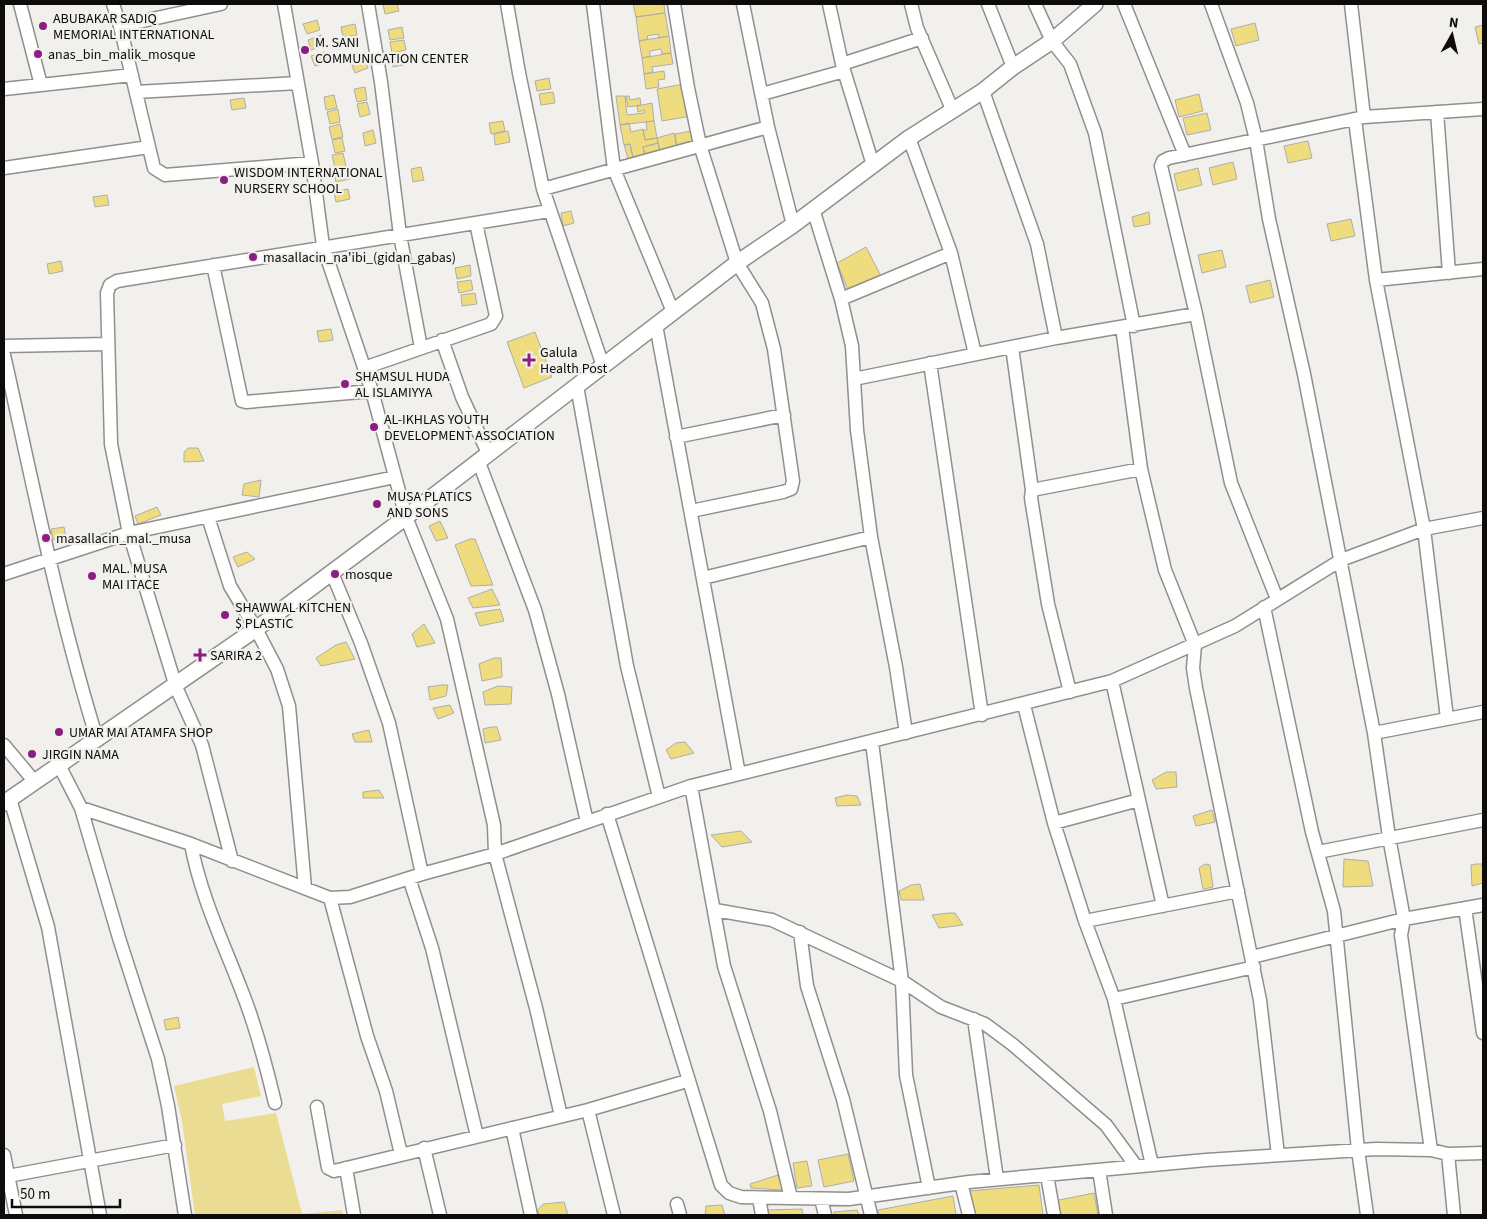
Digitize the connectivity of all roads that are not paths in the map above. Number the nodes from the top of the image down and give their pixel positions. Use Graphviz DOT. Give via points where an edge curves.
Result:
graph roads {
  1 [pos="20,4"];
  2 [pos="113,4"];
  3 [pos="221,4"];
  4 [pos="284,4"];
  5 [pos="368,4"];
  6 [pos="507,4"];
  7 [pos="593,4"];
  8 [pos="674,4"];
  9 [pos="744,4"];
  10 [pos="829,4"];
  11 [pos="911,4"];
  12 [pos="988,4"];
  13 [pos="1035,4"];
  14 [pos="1095,4"];
  15 [pos="1124,4"];
  16 [pos="1211,4"];
  17 [pos="1352,4"];
  18 [pos="120,26"];
  19 [pos="922,38"];
  20 [pos="1052,41"];
  21 [pos="843,67"];
  22 [pos="1013,67"];
  23 [pos="132,76"];
  24 [pos="298,83"];
  25 [pos="41,85"];
  26 [pos="4,89"];
  27 [pos="983,91"];
  28 [pos="136,92"];
  29 [pos="762,94"];
  30 [pos="1483,108"];
  31 [pos="952,109"];
  32 [pos="1437,112"];
  33 [pos="1359,118"];
  34 [pos="768,127"];
  35 [pos="909,138"];
  36 [pos="1256,140"];
  37 [pos="700,146"];
  38 [pos="149,147"];
  39 [pos="1185,155"];
  40 [pos="312,162"];
  41 [pos="873,165"];
  42 [pos="4,168"];
  43 [pos="614,169"];
  44 [pos="543,189"];
  45 [pos="813,209"];
  46 [pos="549,211"];
  47 [pos="476,223"];
  48 [pos="792,225"];
  49 [pos="400,235"];
  50 [pos="323,246"];
  51 [pos="951,253"];
  52 [pos="737,263"];
  53 [pos="212,265"];
  54 [pos="1483,269"];
  55 [pos="1449,272"];
  56 [pos="1376,280"];
  57 [pos="841,299"];
  58 [pos="673,312"];
  59 [pos="1196,314"];
  60 [pos="656,326"];
  61 [pos="1128,326"];
  62 [pos="1056,338"];
  63 [pos="442,340"];
  64 [pos="108,344"];
  65 [pos="4,346"];
  66 [pos="1012,347"];
  67 [pos="421,348"];
  68 [pos="975,354"];
  69 [pos="4,355"];
  70 [pos="930,363"];
  71 [pos="603,366"];
  72 [pos="364,368"];
  73 [pos="854,379"];
  74 [pos="577,386"];
  75 [pos="372,391"];
  76 [pos="784,415"];
  77 [pos="676,436"];
  78 [pos="483,456"];
  79 [pos="1141,469"];
  80 [pos="395,477"];
  81 [pos="1032,490"];
  82 [pos="691,511"];
  83 [pos="208,517"];
  84 [pos="406,518"];
  85 [pos="1483,518"];
  86 [pos="1424,529"];
  87 [pos="129,533"];
  88 [pos="871,537"];
  89 [pos="1341,560"];
  90 [pos="48,561"];
  91 [pos="332,573"];
  92 [pos="4,574"];
  93 [pos="703,578"];
  94 [pos="1277,599"];
  95 [pos="1264,607"];
  96 [pos="256,629"];
  97 [pos="1195,645"];
  98 [pos="1112,682"];
  99 [pos="176,686"];
  100 [pos="1070,692"];
  101 [pos="1024,705"];
  102 [pos="1483,712"];
  103 [pos="982,715"];
  104 [pos="1447,718"];
  105 [pos="906,733"];
  106 [pos="1374,733"];
  107 [pos="97,739"];
  108 [pos="872,742"];
  109 [pos="4,745"];
  110 [pos="59,765"];
  111 [pos="739,774"];
  112 [pos="34,781"];
  113 [pos="690,786"];
  114 [pos="659,796"];
  115 [pos="1138,800"];
  116 [pos="7,801"];
  117 [pos="81,808"];
  118 [pos="607,814"];
  119 [pos="1483,820"];
  120 [pos="587,822"];
  121 [pos="1054,823"];
  122 [pos="1388,838"];
  123 [pos="191,844"];
  124 [pos="1318,852"];
  125 [pos="495,854"];
  126 [pos="232,861"];
  127 [pos="416,876"];
  128 [pos="305,888"];
  129 [pos="1238,891"];
  130 [pos="330,898"];
  131 [pos="1483,905"];
  132 [pos="1162,906"];
  133 [pos="1465,908"];
  134 [pos="716,910"];
  135 [pos="1404,919"];
  136 [pos="1085,921"];
  137 [pos="800,932"];
  138 [pos="1335,936"];
  139 [pos="1253,962"];
  140 [pos="902,981"];
  141 [pos="1114,998"];
  142 [pos="974,1019"];
  143 [pos="1483,1033"];
  144 [pos="688,1081"];
  145 [pos="275,1103"];
  146 [pos="317,1107"];
  147 [pos="588,1110"];
  148 [pos="561,1116"];
  149 [pos="512,1128"];
  150 [pos="477,1136"];
  151 [pos="175,1146"];
  152 [pos="424,1148"];
  153 [pos="1358,1150"];
  154 [pos="1430,1150"];
  155 [pos="1483,1153"];
  156 [pos="401,1154"];
  157 [pos="1448,1154"];
  158 [pos="4,1155"];
  159 [pos="1278,1155"];
  160 [pos="90,1160"];
  161 [pos="1152,1165"];
  162 [pos="1136,1166"];
  163 [pos="346,1168"];
  164 [pos="1099,1170"];
  165 [pos="1047,1175"];
  166 [pos="8,1176"];
  167 [pos="997,1179"];
  168 [pos="961,1183"];
  169 [pos="929,1188"];
  170 [pos="866,1197"];
  171 [pos="759,1198"];
  172 [pos="792,1198"];
  173 [pos="821,1198"];
  174 [pos="16,1215"];
  175 [pos="100,1215"];
  176 [pos="185,1215"];
  177 [pos="354,1215"];
  178 [pos="440,1215"];
  179 [pos="531,1215"];
  180 [pos="614,1215"];
  181 [pos="762,1215"];
  182 [pos="825,1215"];
  183 [pos="871,1215"];
  184 [pos="969,1215"];
  185 [pos="1054,1215"];
  186 [pos="1106,1215"];
  187 [pos="1367,1215"];
  188 [pos="1454,1215"];
  1 -- 25 [label="street"];
  2 -- 18 [label="street"];
  3 -- 18 [label="street"];
  4 -- 24 [label="street"];
  5 -- 49 [label="street"];
  6 -- 44 [label="street"];
  7 -- 43 [label="street"];
  8 -- 37 [label="street"];
  9 -- 29 [label="street"];
  10 -- 21 [label="street"];
  11 -- 19 [label="street"];
  12 -- 22 [label="street"];
  13 -- 20 [label="street"];
  14 -- 20 [label="street"];
  15 -- 39 [label="street"];
  16 -- 36 [label="street" via="1247,103"];
  17 -- 33 [label="street"];
  18 -- 23 [label="street"];
  19 -- 21 [label="street"];
  19 -- 31 [label="street"];
  20 -- 22 [label="street"];
  20 -- 61 [label="street" via="1070,64 1095,133"];
  21 -- 29 [label="street"];
  21 -- 41 [label="street"];
  22 -- 27 [label="street"];
  23 -- 25 [label="street"];
  23 -- 28 [label="street"];
  24 -- 28 [label="street"];
  24 -- 40 [label="street"];
  25 -- 26 [label="street"];
  27 -- 31 [label="street"];
  27 -- 62 [label="street" via="1037,244"];
  28 -- 38 [label="street"];
  29 -- 34 [label="street"];
  30 -- 32 [label="street"];
  31 -- 35 [label="street"];
  32 -- 33 [label="street"];
  32 -- 55 [label="street"];
  33 -- 36 [label="street"];
  33 -- 56 [label="street"];
  34 -- 37 [label="street"];
  34 -- 48 [label="street"];
  35 -- 41 [label="street"];
  35 -- 51 [label="street"];
  36 -- 39 [label="street"];
  36 -- 89 [label="street" via="1269,219"];
  37 -- 43 [label="street"];
  37 -- 52 [label="street"];
  38 -- 40 [label="street" via="154,168 165,175"];
  38 -- 42 [label="street"];
  39 -- 59 [label="street" via="1164,161 1161,173"];
  40 -- 50 [label="street"];
  41 -- 45 [label="street"];
  43 -- 44 [label="street"];
  43 -- 58 [label="street"];
  44 -- 46 [label="street"];
  45 -- 48 [label="street"];
  45 -- 57 [label="street"];
  46 -- 47 [label="street"];
  46 -- 71 [label="street"];
  47 -- 49 [label="street"];
  47 -- 63 [label="street" via="495,321"];
  48 -- 52 [label="street"];
  49 -- 50 [label="street"];
  49 -- 67 [label="street"];
  50 -- 53 [label="street"];
  50 -- 72 [label="street"];
  51 -- 57 [label="street"];
  51 -- 68 [label="street"];
  52 -- 58 [label="street"];
  52 -- 76 [label="street" via="762,303 774,349"];
  53 -- 64 [label="street" via="110,285 107,293"];
  53 -- 75 [label="street" via="242,401"];
  54 -- 55 [label="street"];
  55 -- 56 [label="street"];
  56 -- 86 [label="street"];
  57 -- 73 [label="street" via="852,346"];
  58 -- 60 [label="street"];
  59 -- 61 [label="street"];
  59 -- 94 [label="street" via="1231,483"];
  60 -- 71 [label="street"];
  60 -- 77 [label="street"];
  61 -- 62 [label="street"];
  61 -- 79 [label="street"];
  62 -- 66 [label="street"];
  63 -- 67 [label="street"];
  63 -- 78 [label="street"];
  64 -- 65 [label="street"];
  64 -- 87 [label="street" via="111,444"];
  66 -- 68 [label="street"];
  66 -- 81 [label="street"];
  67 -- 72 [label="street"];
  68 -- 70 [label="street"];
  69 -- 90 [label="street"];
  70 -- 73 [label="street"];
  70 -- 103 [label="street"];
  71 -- 74 [label="street"];
  72 -- 75 [label="street"];
  73 -- 88 [label="street"];
  74 -- 78 [label="street"];
  74 -- 114 [label="street" via="627,666"];
  75 -- 80 [label="street"];
  76 -- 77 [label="street"];
  76 -- 82 [label="street" via="793,481 791,489"];
  77 -- 82 [label="street"];
  78 -- 84 [label="street"];
  78 -- 120 [label="street" via="535,610"];
  79 -- 81 [label="street"];
  79 -- 97 [label="street" via="1165,570"];
  80 -- 83 [label="street"];
  80 -- 84 [label="street"];
  81 -- 100 [label="street" via="1048,604"];
  82 -- 93 [label="street"];
  83 -- 87 [label="street"];
  83 -- 96 [label="street" via="230,586"];
  84 -- 91 [label="street"];
  84 -- 125 [label="street" via="447,620 494,825"];
  85 -- 86 [label="street"];
  86 -- 89 [label="street"];
  86 -- 104 [label="street"];
  87 -- 90 [label="street"];
  87 -- 99 [label="street"];
  88 -- 93 [label="street"];
  88 -- 105 [label="street"];
  89 -- 94 [label="street"];
  89 -- 106 [label="street"];
  90 -- 92 [label="street"];
  90 -- 107 [label="street"];
  91 -- 96 [label="street"];
  91 -- 127 [label="street" via="361,642 389,723"];
  93 -- 111 [label="street"];
  94 -- 95 [label="street"];
  95 -- 97 [label="street"];
  95 -- 124 [label="street"];
  96 -- 99 [label="street"];
  96 -- 128 [label="street" via="277,669 289,706"];
  97 -- 98 [label="street"];
  97 -- 129 [label="street" via="1193,668 1196,688"];
  98 -- 100 [label="street"];
  98 -- 115 [label="street"];
  99 -- 107 [label="street"];
  99 -- 126 [label="street" via="202,744"];
  100 -- 101 [label="street"];
  101 -- 103 [label="street"];
  101 -- 121 [label="street"];
  102 -- 104 [label="street"];
  103 -- 105 [label="street"];
  104 -- 106 [label="street"];
  105 -- 108 [label="street"];
  106 -- 122 [label="street"];
  107 -- 110 [label="street"];
  108 -- 111 [label="street"];
  108 -- 140 [label="street"];
  109 -- 112 [label="street"];
  110 -- 112 [label="street"];
  110 -- 117 [label="street"];
  111 -- 113 [label="street"];
  112 -- 116 [label="street"];
  113 -- 114 [label="street"];
  113 -- 134 [label="street"];
  114 -- 118 [label="street"];
  115 -- 121 [label="street"];
  115 -- 132 [label="street"];
  116 -- 160 [label="street" via="48,927"];
  117 -- 123 [label="street"];
  117 -- 151 [label="street" via="158,1059"];
  118 -- 120 [label="street"];
  118 -- 144 [label="street"];
  119 -- 122 [label="street"];
  120 -- 125 [label="street"];
  121 -- 136 [label="street"];
  122 -- 124 [label="street"];
  122 -- 135 [label="street"];
  123 -- 126 [label="street"];
  123 -- 145 [label="street" via="212,916 256,1031"];
  124 -- 138 [label="street" via="1334,911"];
  125 -- 127 [label="street"];
  125 -- 148 [label="street"];
  126 -- 128 [label="street"];
  127 -- 130 [label="street" via="350,897"];
  127 -- 150 [label="street"];
  128 -- 130 [label="street"];
  129 -- 132 [label="street"];
  129 -- 139 [label="street"];
  130 -- 156 [label="street"];
  131 -- 133 [label="street"];
  132 -- 136 [label="street"];
  133 -- 135 [label="street"];
  133 -- 143 [label="street"];
  134 -- 137 [label="street" via="772,920"];
  134 -- 172 [label="street" via="724,966 770,1111"];
  135 -- 138 [label="street"];
  135 -- 154 [label="street" via="1401,935"];
  136 -- 141 [label="street"];
  137 -- 140 [label="street"];
  137 -- 170 [label="street" via="807,986 843,1099"];
  138 -- 139 [label="street"];
  138 -- 153 [label="street"];
  139 -- 141 [label="street"];
  139 -- 159 [label="street"];
  140 -- 142 [label="street" via="942,1007"];
  140 -- 169 [label="street" via="906,1075"];
  141 -- 161 [label="street"];
  142 -- 162 [label="street" via="1012,1044 1106,1126"];
  142 -- 167 [label="street"];
  144 -- 147 [label="street"];
  144 -- 171 [label="street" via="721,1185 729,1193"];
  146 -- 163 [label="street" via="328,1168 334,1171"];
  147 -- 148 [label="street"];
  147 -- 180 [label="street"];
  148 -- 149 [label="street"];
  149 -- 150 [label="street"];
  149 -- 179 [label="street"];
  150 -- 152 [label="street"];
  151 -- 160 [label="street"];
  151 -- 176 [label="street"];
  152 -- 156 [label="street"];
  152 -- 178 [label="street"];
  153 -- 154 [label="street"];
  153 -- 159 [label="street"];
  153 -- 187 [label="street"];
  154 -- 157 [label="street"];
  155 -- 157 [label="street"];
  156 -- 163 [label="street"];
  157 -- 188 [label="street"];
  158 -- 166 [label="street"];
  159 -- 161 [label="street"];
  160 -- 166 [label="street"];
  160 -- 175 [label="street"];
  161 -- 162 [label="street"];
  162 -- 164 [label="street"];
  163 -- 177 [label="street"];
  164 -- 165 [label="street"];
  164 -- 186 [label="street"];
  165 -- 167 [label="street"];
  165 -- 185 [label="street"];
  166 -- 174 [label="street"];
  167 -- 168 [label="street"];
  168 -- 169 [label="street"];
  168 -- 184 [label="street"];
  169 -- 170 [label="street"];
  170 -- 173 [label="street"];
  170 -- 183 [label="street"];
  171 -- 172 [label="street"];
  171 -- 181 [label="street"];
  172 -- 173 [label="street"];
  173 -- 182 [label="street"];
}
